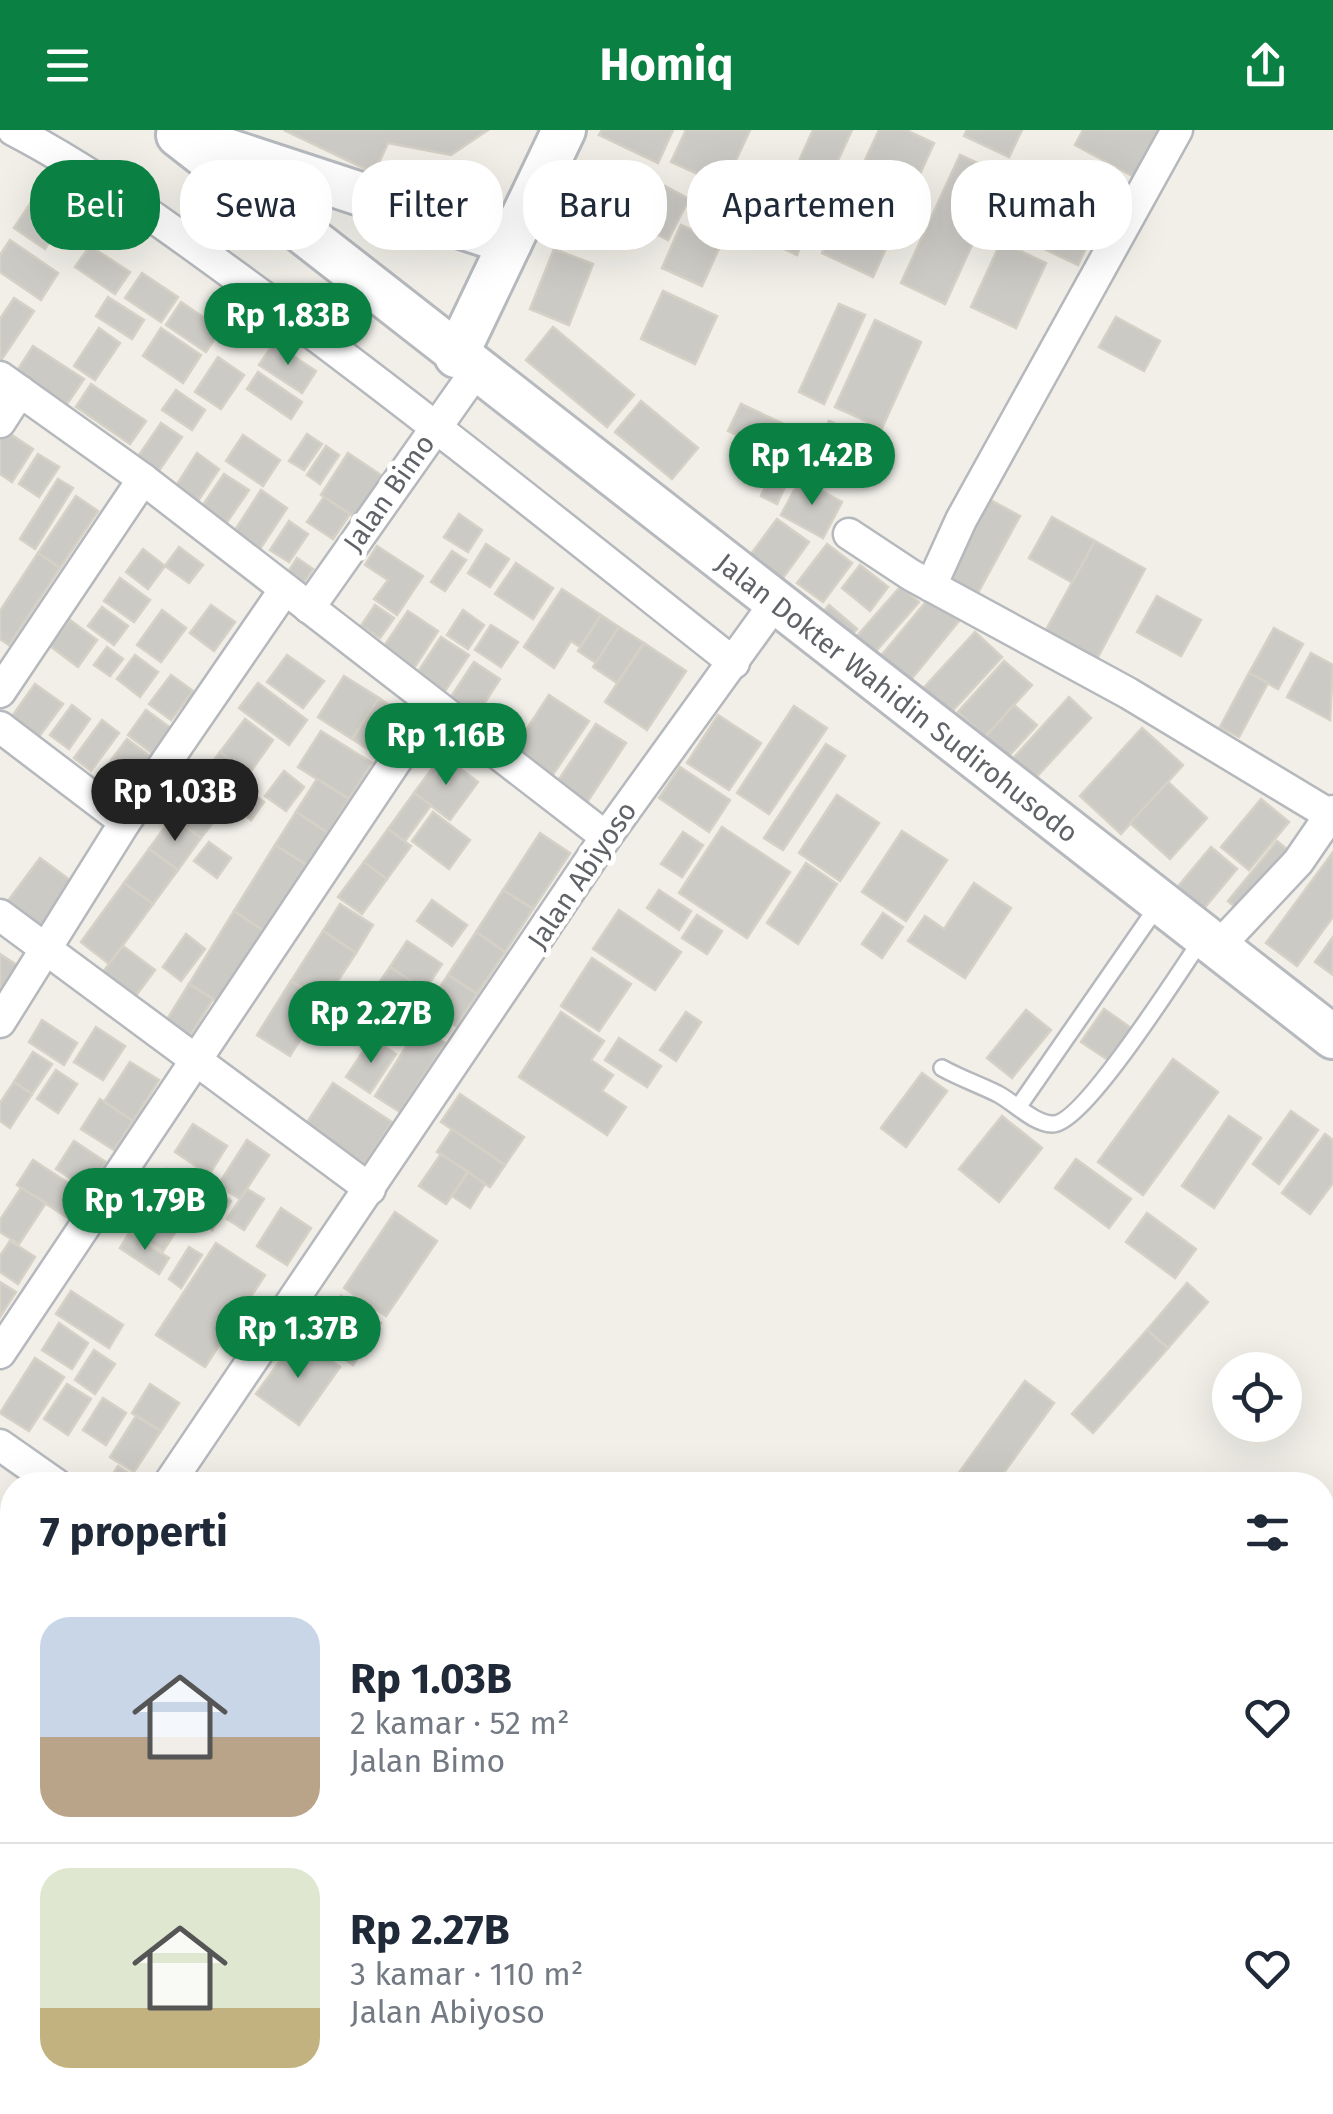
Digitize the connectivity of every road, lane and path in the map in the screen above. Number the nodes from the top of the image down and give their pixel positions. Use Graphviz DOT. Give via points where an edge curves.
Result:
graph roads {
  1 [pos="13,130"];
  2 [pos="564,130"];
  3 [pos="1177,130"];
  4 [pos="173,132"];
  5 [pos="510,243"];
  6 [pos="468,369"];
  7 [pos="10,384"];
  8 [pos="0,422"];
  9 [pos="435,427"];
  10 [pos="143,479"];
  11 [pos="848,534"];
  12 [pos="931,586"];
  13 [pos="285,589"];
  14 [pos="309,608"];
  15 [pos="771,610"];
  16 [pos="734,663"];
  17 [pos="0,692"];
  18 [pos="432,707"];
  19 [pos="0,727"];
  20 [pos="1332,813"];
  21 [pos="125,822"];
  22 [pos="606,836"];
  23 [pos="1160,902"];
  24 [pos="0,915"];
  25 [pos="1211,942"];
  26 [pos="47,952"];
  27 [pos="0,1022"];
  28 [pos="1333,1037"];
  29 [pos="196,1062"];
  30 [pos="942,1068"];
  31 [pos="1019,1106"];
  32 [pos="370,1189"];
  33 [pos="0,1353"];
  34 [pos="0,1444"];
  35 [pos="37,1472"];
  36 [pos="177,1472"];
  1 -- 9 [label="street" via="157,219"];
  2 -- 5 [label="main road"];
  3 -- 12 [label="street"];
  4 -- 5 [label="main road, Jalan Dokter Wahidin Sudirohusodo"];
  4 -- 6 [label="main road, Jalan Dokter Wahidin Sudirohusodo"];
  5 -- 6 [label="main road"];
  6 -- 9 [label="street, Jalan Bimo"];
  6 -- 15 [label="main road, Jalan Dokter Wahidin Sudirohusodo"];
  7 -- 8 [label="street"];
  7 -- 10 [label="street"];
  9 -- 14 [label="street, Jalan Bimo"];
  9 -- 16 [label="street"];
  10 -- 13 [label="street"];
  10 -- 17 [label="street"];
  11 -- 12 [label="street"];
  12 -- 20 [label="street"];
  13 -- 14 [label="street"];
  13 -- 21 [label="street"];
  14 -- 18 [label="street"];
  15 -- 16 [label="street, Jalan Abiyoso"];
  15 -- 23 [label="main road, Jalan Dokter Wahidin Sudirohusodo"];
  16 -- 22 [label="street, Jalan Abiyoso"];
  18 -- 22 [label="street"];
  18 -- 29 [label="street"];
  19 -- 21 [label="street"];
  20 -- 25 [label="street" via="1298,862"];
  21 -- 26 [label="street"];
  22 -- 32 [label="street, Jalan Abiyoso"];
  23 -- 25 [label="main road, Jalan Dokter Wahidin Sudirohusodo"];
  23 -- 31 [label="lane"];
  24 -- 26 [label="street"];
  25 -- 28 [label="main road, Jalan Dokter Wahidin Sudirohusodo"];
  25 -- 31 [label="lane" via="1071,1118 1048,1124"];
  26 -- 27 [label="street"];
  26 -- 29 [label="street"];
  29 -- 32 [label="street"];
  29 -- 33 [label="street"];
  30 -- 31 [label="lane"];
  32 -- 36 [label="street, Jalan Abiyoso"];
  34 -- 35 [label="street"];
}
